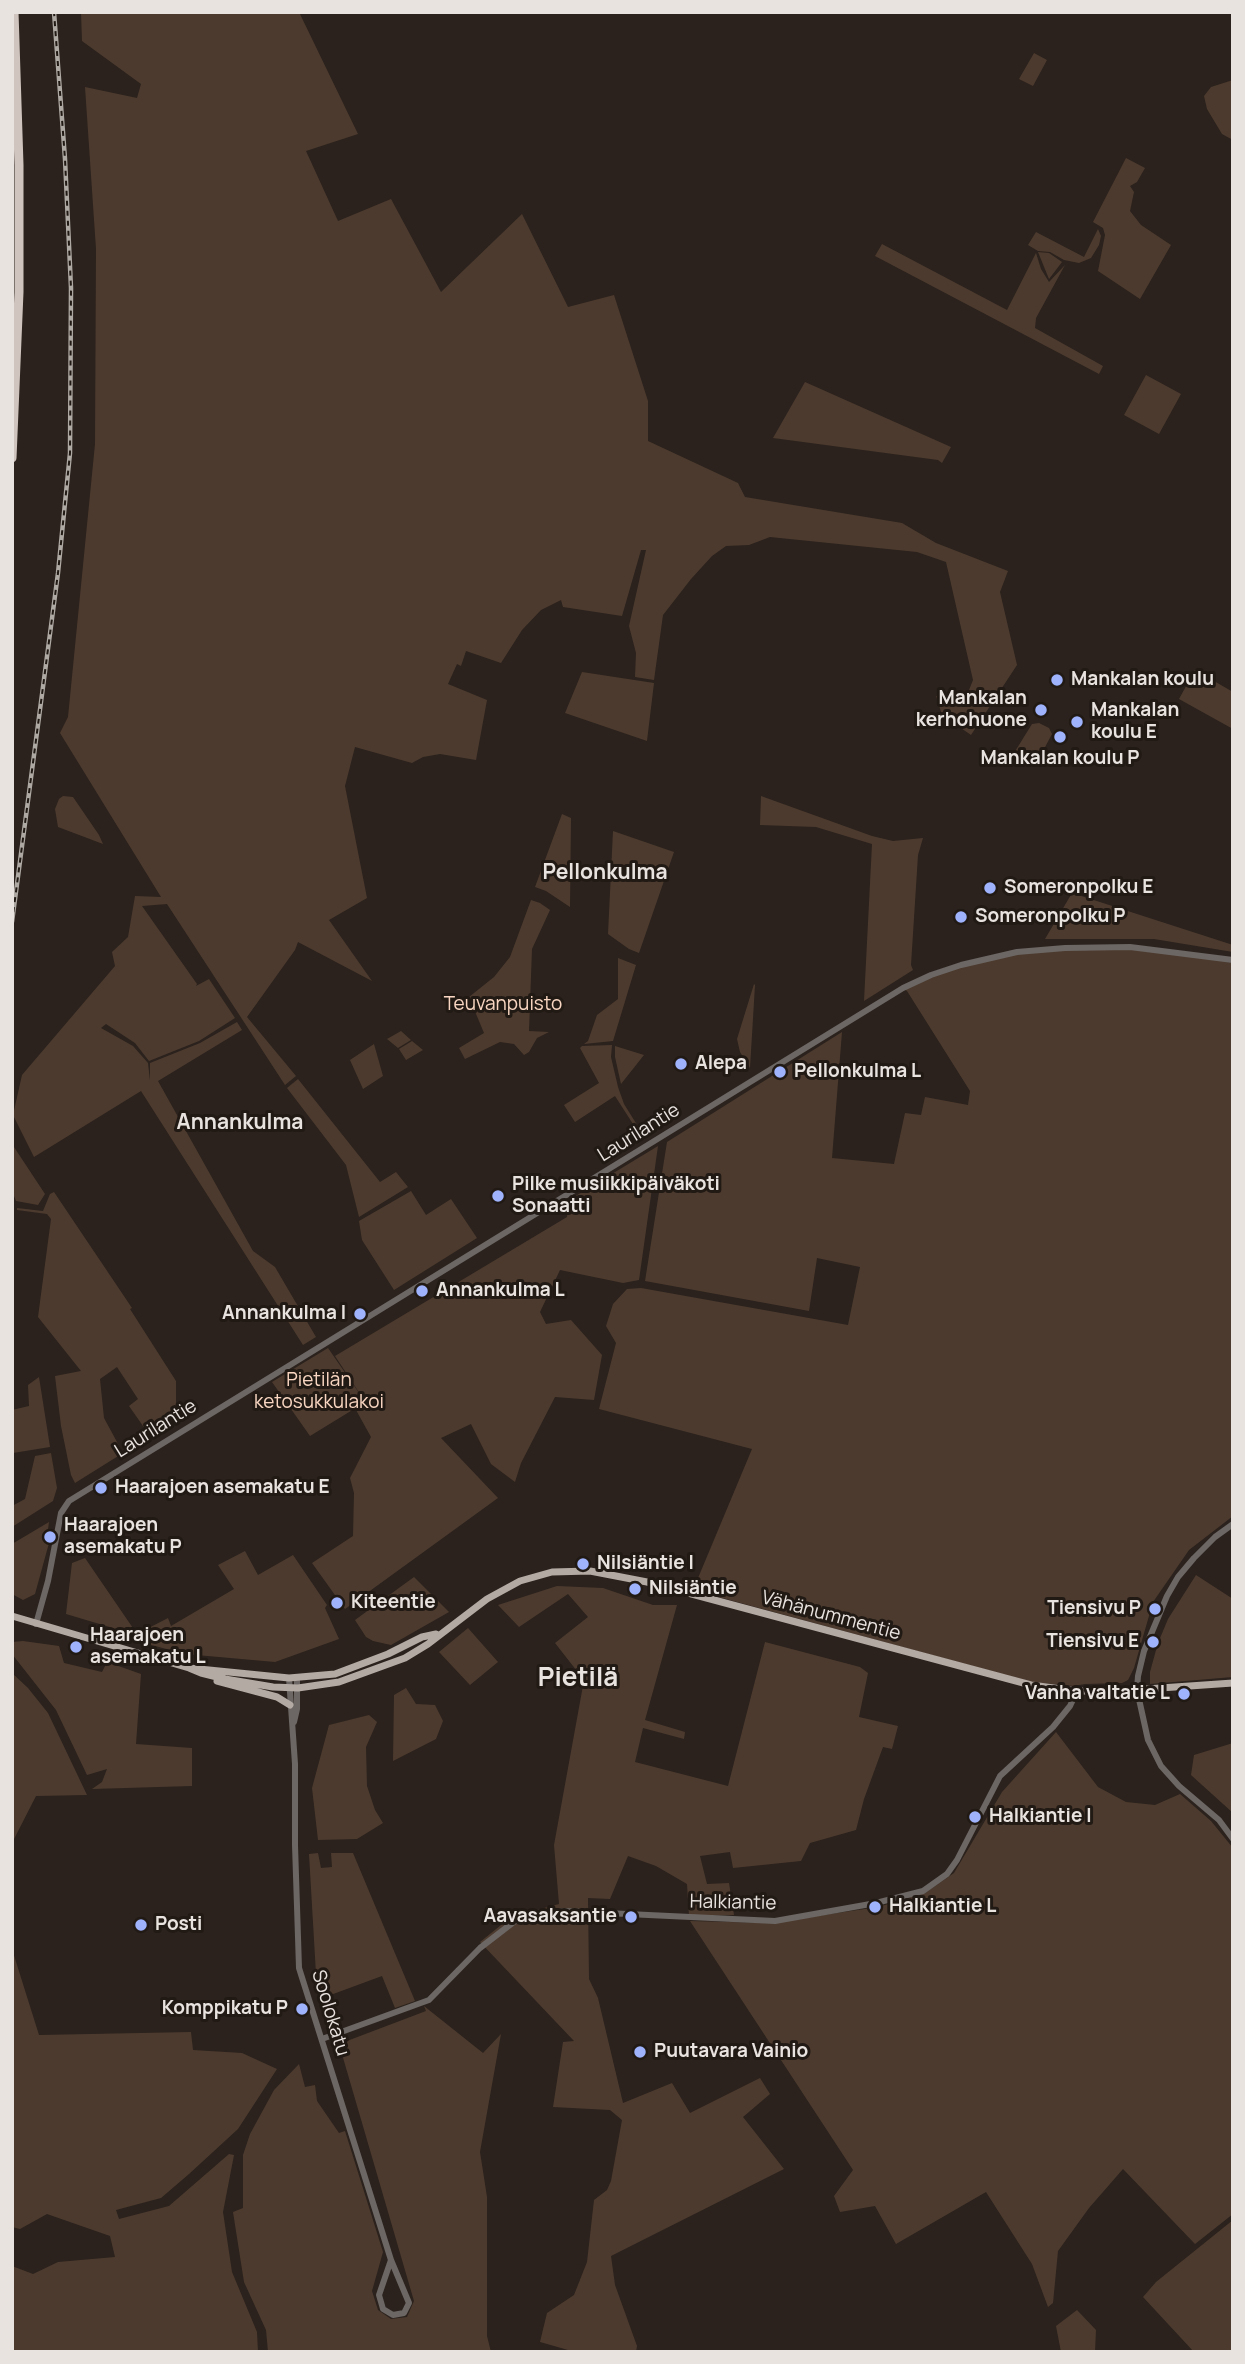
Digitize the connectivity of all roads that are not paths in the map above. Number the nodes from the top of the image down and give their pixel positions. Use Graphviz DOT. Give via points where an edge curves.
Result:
graph roads {
  1 [pos="13,12"];
  2 [pos="12,458"];
  3 [pos="1233,960"];
  4 [pos="1233,1524"];
  5 [pos="12,1616"];
  6 [pos="36,1624"];
  7 [pos="439,1633"];
  8 [pos="189,1668"];
  9 [pos="201,1673"];
  10 [pos="293,1678"];
  11 [pos="1233,1683"];
  12 [pos="293,1688"];
  13 [pos="1137,1690"];
  14 [pos="1077,1691"];
  15 [pos="290,1705"];
  16 [pos="293,1723"];
  17 [pos="1233,1839"];
  18 [pos="322,2039"];
  19 [pos="391,2260"];
  1 -- 2 [label="highway" via="19,292"];
  3 -- 6 [label="street, Laurilantie" via="1130,947 1065,948 1017,952 917,981 69,1501 61,1513"];
  4 -- 13 [label="street" via="1194,1558 1167,1596 1144,1651"];
  5 -- 6 [label="main road, Vähänummentie"];
  6 -- 8 [label="main road, Vähänummentie"];
  7 -- 10 [label="main road, Vähänummentie" via="335,1674"];
  7 -- 12 [label="main road, Vähänummentie" via="405,1658 359,1676"];
  7 -- 14 [label="main road, Vähänummentie" via="520,1581 552,1572 590,1571 647,1582 1031,1685"];
  8 -- 9 [label="main road, Vähänummentie"];
  8 -- 10 [label="main road, Vähänummentie"];
  9 -- 12 [label="main road, Vähänummentie"];
  9 -- 15 [label="main road"];
  10 -- 12 [label="street, Soolokatu"];
  11 -- 13 [label="main road, Vähänummentie"];
  12 -- 15 [label="street, Soolokatu"];
  12 -- 16 [label="street, Soolokatu"];
  13 -- 14 [label="main road, Vähänummentie"];
  13 -- 17 [label="street" via="1148,1740 1161,1766"];
  14 -- 18 [label="street, Halkiantie" via="1053,1727 1000,1776 957,1860 947,1874 923,1891 775,1921 539,1913 515,1920 429,2000"];
  15 -- 16 [label="street, Soolokatu"];
  16 -- 18 [label="street, Soolokatu" via="298,1961"];
  18 -- 19 [label="street, Soolokatu"];
  19 -- 19 [label="street, Soolokatu" via="379,2295 383,2309 393,2315 404,2313 409,2304"];
}
